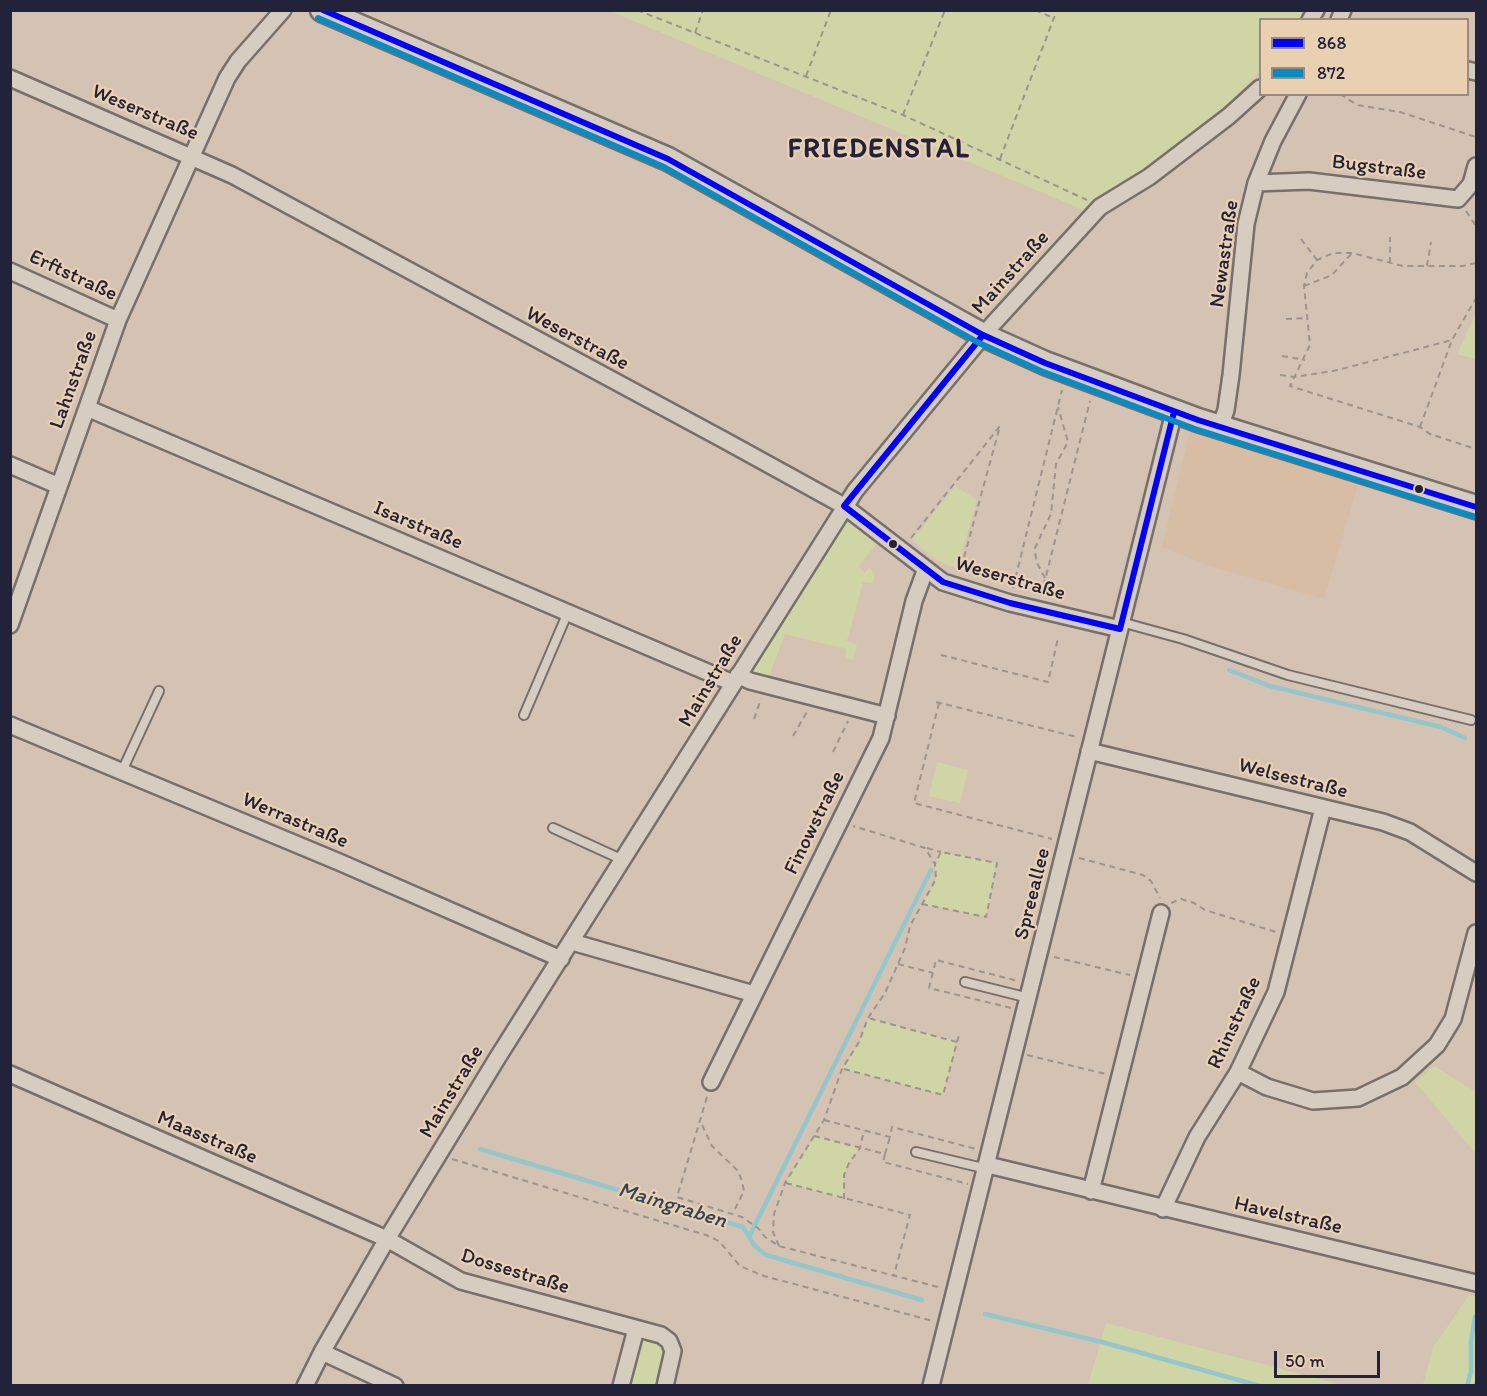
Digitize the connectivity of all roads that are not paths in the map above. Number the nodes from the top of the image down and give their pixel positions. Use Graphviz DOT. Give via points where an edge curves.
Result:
graph roads {
  1 [pos="283,10"];
  2 [pos="322,10"];
  3 [pos="10,78"];
  4 [pos="1259,89"];
  5 [pos="1297,96"];
  6 [pos="191,155"];
  7 [pos="1476,166"];
  8 [pos="1256,183"];
  9 [pos="10,271"];
  10 [pos="118,320"];
  11 [pos="983,334"];
  12 [pos="87,408"];
  13 [pos="1174,412"];
  14 [pos="1220,427"];
  15 [pos="10,465"];
  16 [pos="59,486"];
  17 [pos="844,506"];
  18 [pos="1476,507"];
  19 [pos="925,571"];
  20 [pos="568,612"];
  21 [pos="10,625"];
  22 [pos="1120,626"];
  23 [pos="736,679"];
  24 [pos="159,690"];
  25 [pos="524,715"];
  26 [pos="887,716"];
  27 [pos="1471,720"];
  28 [pos="10,725"];
  29 [pos="1090,746"];
  30 [pos="122,771"];
  31 [pos="1323,808"];
  32 [pos="553,828"];
  33 [pos="624,860"];
  34 [pos="1476,873"];
  35 [pos="1161,913"];
  36 [pos="1476,933"];
  37 [pos="572,942"];
  38 [pos="561,959"];
  39 [pos="965,982"];
  40 [pos="754,994"];
  41 [pos="1029,998"];
  42 [pos="1238,1072"];
  43 [pos="10,1074"];
  44 [pos="711,1082"];
  45 [pos="916,1152"];
  46 [pos="989,1162"];
  47 [pos="1091,1191"];
  48 [pos="1163,1209"];
  49 [pos="387,1239"];
  50 [pos="1476,1283"];
  51 [pos="636,1329"];
  52 [pos="322,1352"];
  53 [pos="305,1386"];
  54 [pos="395,1386"];
  55 [pos="621,1386"];
  56 [pos="665,1386"];
  57 [pos="931,1386"];
  1 -- 6 [label="street, Lahnstraße" via="227,78"];
  2 -- 11 [label="street" via="668,159"];
  3 -- 6 [label="street, Weserstraße"];
  4 -- 11 [label="street, Mainstraße" via="1229,117 1149,177 1100,207"];
  5 -- 8 [label="street, Newastraße"];
  6 -- 10 [label="street, Lahnstraße"];
  6 -- 17 [label="street, Weserstraße"];
  7 -- 8 [label="street, Bugstraße" via="1471,184 1458,199 1309,181"];
  8 -- 14 [label="street, Newastraße" via="1246,224 1231,375"];
  9 -- 10 [label="street, Erftstraße"];
  10 -- 12 [label="street, Lahnstraße"];
  11 -- 13 [label="street" via="1045,363"];
  11 -- 17 [label="street, Mainstraße"];
  12 -- 16 [label="street, Lahnstraße"];
  12 -- 20 [label="street, Isarstraße"];
  13 -- 14 [label="street"];
  13 -- 22 [label="street, Spreeallee"];
  14 -- 18 [label="street"];
  15 -- 16 [label="street"];
  16 -- 21 [label="street, Lahnstraße"];
  17 -- 19 [label="street, Weserstraße"];
  17 -- 23 [label="street, Mainstraße"];
  19 -- 22 [label="street, Weserstraße" via="956,587 1010,603"];
  19 -- 26 [label="street, Finowstraße" via="914,601"];
  20 -- 23 [label="street, Isarstraße"];
  20 -- 25 [label="lane"];
  22 -- 27 [label="lane" via="1170,635 1288,675"];
  22 -- 29 [label="street, Spreeallee"];
  23 -- 26 [label="street, Isarstraße"];
  23 -- 33 [label="street, Mainstraße"];
  24 -- 30 [label="lane"];
  26 -- 40 [label="street, Finowstraße" via="881,738"];
  28 -- 30 [label="street, Werrastraße"];
  29 -- 31 [label="street, Welsestraße"];
  29 -- 41 [label="street, Spreeallee"];
  30 -- 38 [label="street, Werrastraße"];
  31 -- 34 [label="street, Welsestraße" via="1410,832"];
  31 -- 42 [label="street, Rhinstraße" via="1276,992"];
  32 -- 33 [label="lane"];
  33 -- 37 [label="street, Mainstraße"];
  35 -- 47 [label="street"];
  36 -- 42 [label="street" via="1453,1019 1437,1045 1402,1077 1358,1098 1314,1101 1276,1091"];
  37 -- 38 [label="street, Mainstraße"];
  37 -- 40 [label="street"];
  38 -- 49 [label="street, Mainstraße"];
  39 -- 41 [label="lane"];
  40 -- 44 [label="street, Finowstraße"];
  41 -- 46 [label="street, Spreeallee"];
  42 -- 48 [label="street, Rhinstraße" via="1197,1137"];
  43 -- 49 [label="street, Maasstraße"];
  45 -- 46 [label="lane"];
  46 -- 47 [label="street, Havelstraße"];
  46 -- 57 [label="street, Spreeallee"];
  47 -- 48 [label="street, Havelstraße"];
  48 -- 50 [label="street, Havelstraße"];
  49 -- 51 [label="street, Dossestraße" via="461,1281"];
  49 -- 52 [label="street, Mainstraße"];
  51 -- 55 [label="street"];
  51 -- 56 [label="street, Dossestraße" via="661,1335 672,1346"];
  52 -- 53 [label="street, Mainstraße"];
  52 -- 54 [label="street"];
}
